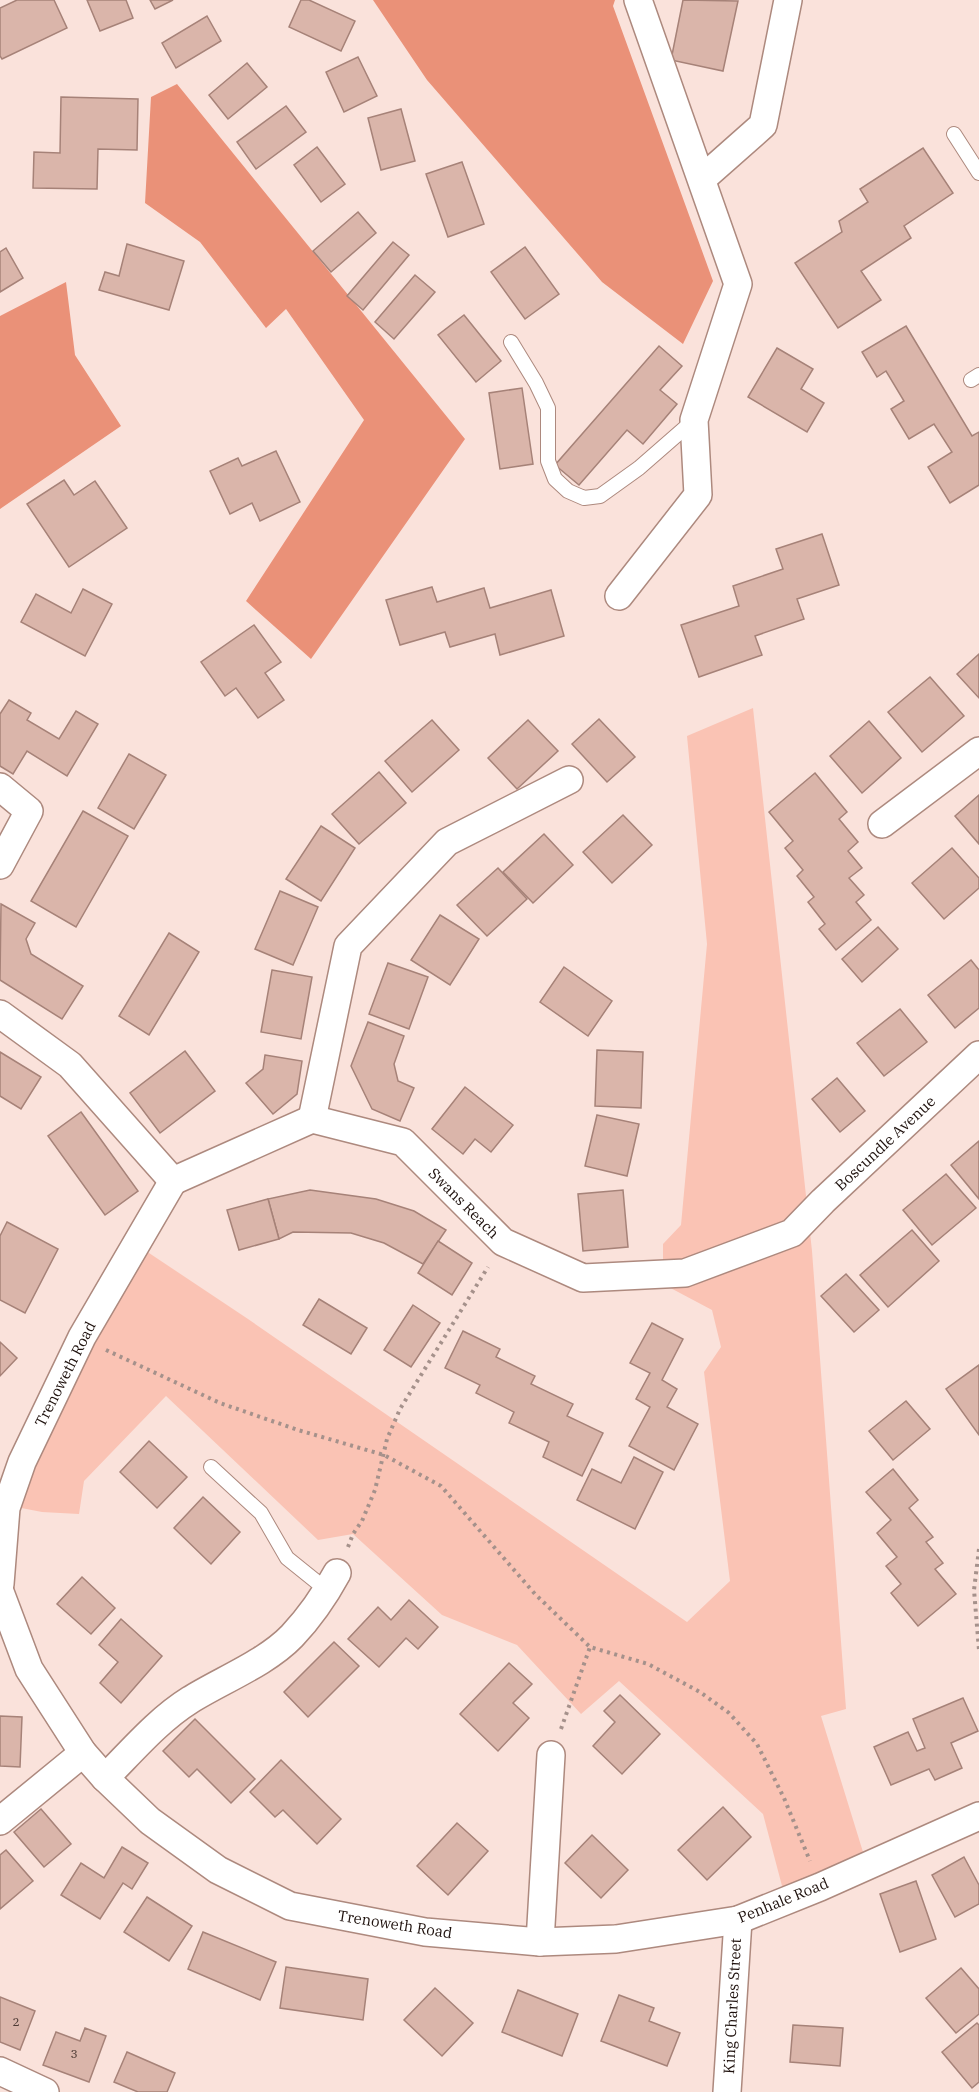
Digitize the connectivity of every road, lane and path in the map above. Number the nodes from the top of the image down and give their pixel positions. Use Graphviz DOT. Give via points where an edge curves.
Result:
graph roads {
  1 [pos="638,0"];
  2 [pos="788,0"];
  3 [pos="954,134"];
  4 [pos="979,173"];
  5 [pos="702,179"];
  6 [pos="511,342"];
  7 [pos="694,420"];
  8 [pos="619,596"];
  9 [pos="979,751"];
  10 [pos="569,780"];
  11 [pos="0,787"];
  12 [pos="882,824"];
  13 [pos="0,865"];
  14 [pos="0,1014"];
  15 [pos="979,1055"];
  16 [pos="312,1119"];
  17 [pos="173,1181"];
  18 [pos="792,1233"];
  19 [pos="503,1242"];
  20 [pos="82,1337"];
  21 [pos="384,1455"];
  22 [pos="211,1467"];
  23 [pos="979,1549"];
  24 [pos="333,1582"];
  25 [pos="0,1584"];
  26 [pos="0,1592"];
  27 [pos="590,1647"];
  28 [pos="979,1650"];
  29 [pos="82,1753"];
  30 [pos="551,1755"];
  31 [pos="105,1778"];
  32 [pos="979,1816"];
  33 [pos="0,1821"];
  34 [pos="820,1887"];
  35 [pos="738,1920"];
  36 [pos="540,1942"];
  37 [pos="0,2071"];
  38 [pos="45,2092"];
  39 [pos="727,2092"];
  1 -- 5 [label="street"];
  2 -- 5 [label="street" via="763,125"];
  3 -- 4 [label="lane"];
  5 -- 7 [label="street" via="738,284"];
  6 -- 7 [label="lane" via="548,408 548,461 555,479 584,498 600,496"];
  7 -- 8 [label="street" via="698,495"];
  9 -- 12 [label="street"];
  10 -- 16 [label="street" via="447,842 348,946"];
  11 -- 13 [label="street" via="29,811"];
  14 -- 17 [label="street" via="70,1065"];
  15 -- 18 [label="street, Boscundle Avenue"];
  16 -- 17 [label="street"];
  16 -- 19 [label="street, Swans Reach" via="403,1142"];
  17 -- 20 [label="street, Trenoweth Road"];
  18 -- 19 [label="street, Swans Reach" via="685,1273 583,1278"];
  19 -- 21 [label="path" via="400,1409"];
  20 -- 21 [label="path" via="220,1404"];
  20 -- 25 [label="street, Trenoweth Road" via="22,1462 6,1508"];
  21 -- 24 [label="path" via="375,1490"];
  21 -- 27 [label="path" via="441,1486 535,1594"];
  22 -- 24 [label="lane" via="261,1513 287,1558"];
  23 -- 28 [label="path" via="974,1590"];
  24 -- 31 [label="street" via="291,1637 156,1726"];
  26 -- 29 [label="street, Trenoweth Road" via="30,1669"];
  27 -- 30 [label="path"];
  27 -- 34 [label="path" via="648,1664 729,1713 757,1744"];
  29 -- 31 [label="street, Trenoweth Road"];
  29 -- 33 [label="street"];
  30 -- 36 [label="street"];
  31 -- 36 [label="street, Trenoweth Road" via="150,1821 218,1870 290,1906 425,1932"];
  32 -- 34 [label="street, Penhale Road"];
  34 -- 35 [label="street, Penhale Road"];
  35 -- 36 [label="street, Penhale Road" via="616,1939"];
  35 -- 39 [label="street, King Charles Street"];
  37 -- 38 [label="street"];
}
